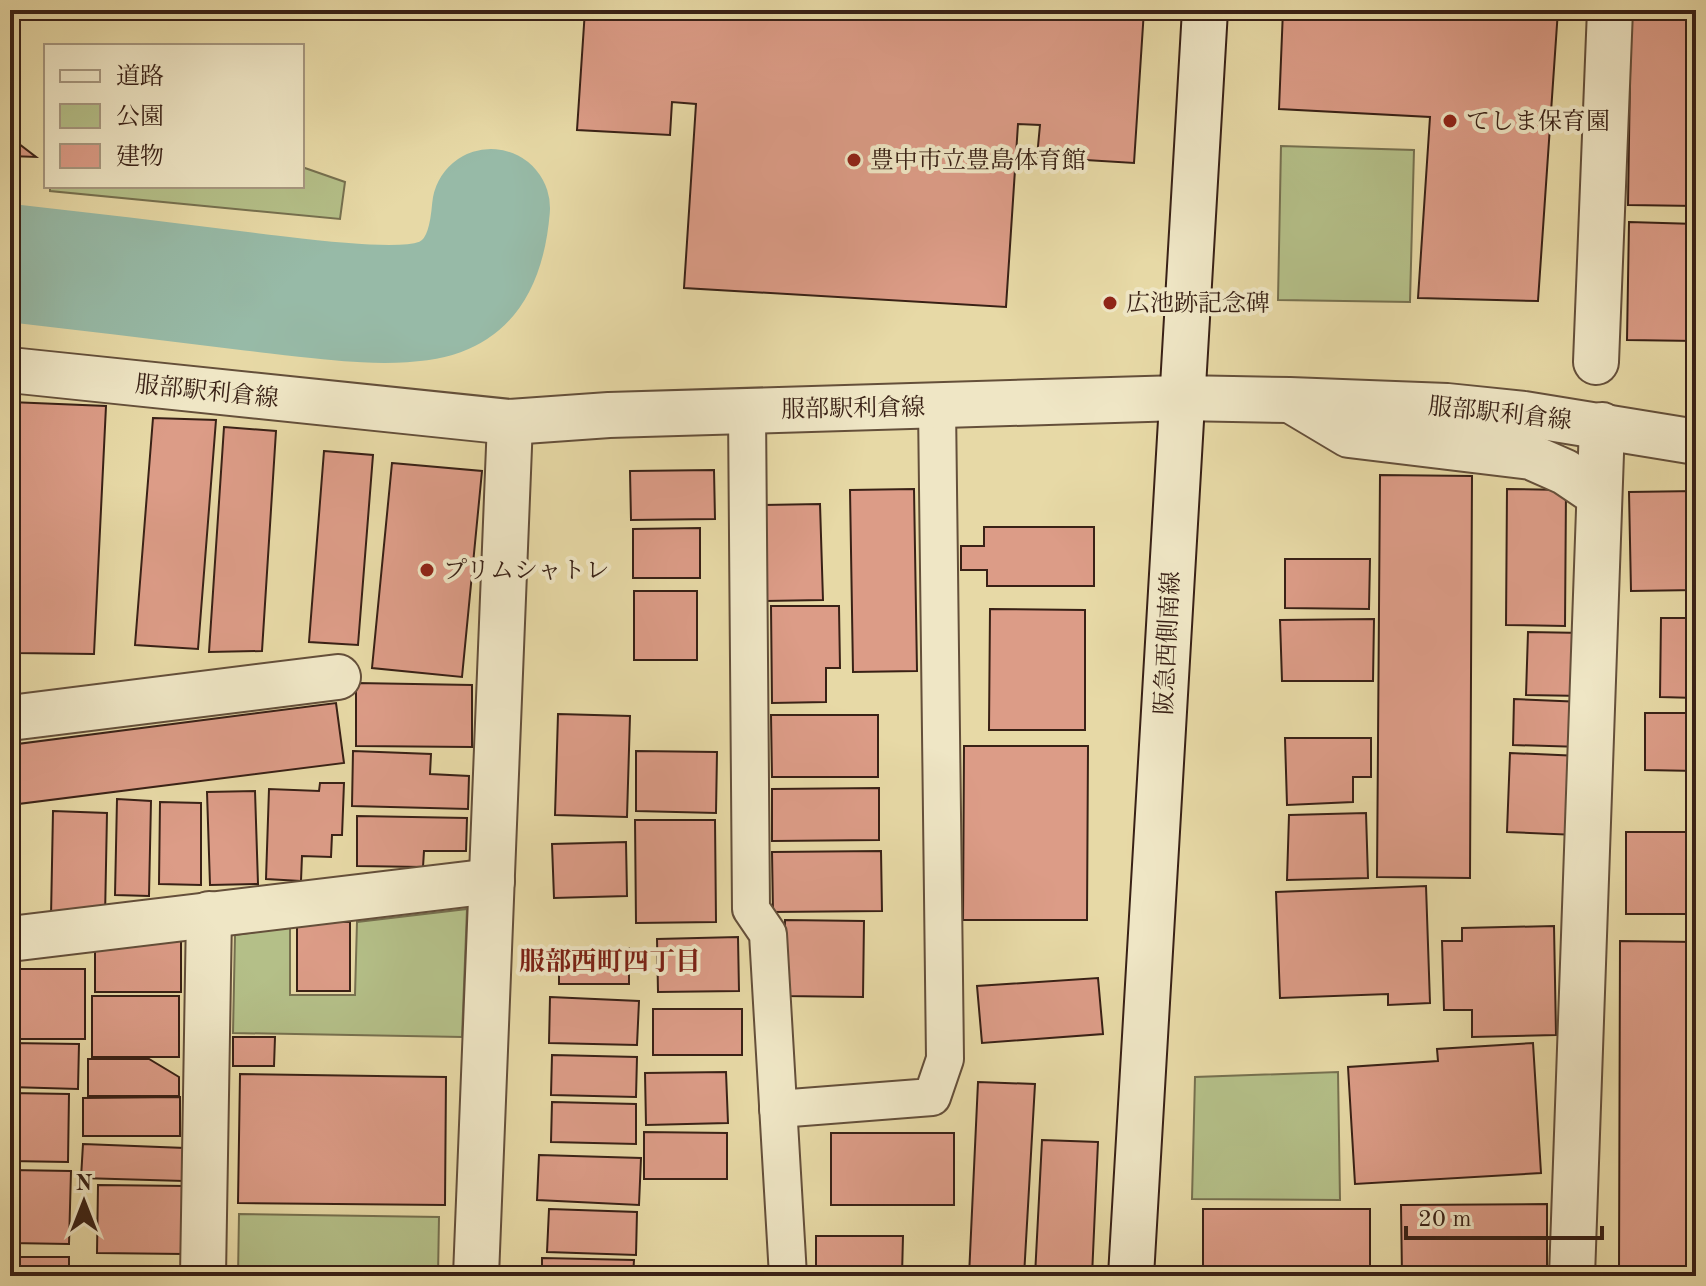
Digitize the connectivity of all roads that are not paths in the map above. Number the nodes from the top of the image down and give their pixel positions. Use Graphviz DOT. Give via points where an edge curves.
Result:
graph roads {
  1 [pos="1205,10"];
  2 [pos="1610,10"];
  3 [pos="1596,362"];
  4 [pos="10,370"];
  5 [pos="1180,398"];
  6 [pos="1290,400"];
  7 [pos="937,406"];
  8 [pos="747,410"];
  9 [pos="510,422"];
  10 [pos="1602,425"];
  11 [pos="1696,442"];
  12 [pos="1599,495"];
  13 [pos="338,677"];
  14 [pos="10,718"];
  15 [pos="492,881"];
  16 [pos="209,914"];
  17 [pos="10,939"];
  18 [pos="778,1109"];
  19 [pos="203,1276"];
  20 [pos="476,1276"];
  21 [pos="788,1276"];
  22 [pos="1131,1276"];
  23 [pos="1572,1276"];
  1 -- 5 [label="street, 阪急西側南線"];
  2 -- 3 [label="street"];
  4 -- 9 [label="street, 服部駅利倉線"];
  5 -- 6 [label="street, 服部駅利倉線"];
  5 -- 7 [label="street, 服部駅利倉線"];
  5 -- 22 [label="street, 阪急西側南線"];
  6 -- 10 [label="street, 服部駅利倉線" via="1447,406"];
  6 -- 12 [label="street" via="1349,435 1531,457"];
  7 -- 8 [label="street, 服部駅利倉線"];
  7 -- 18 [label="lane" via="945,1059 932,1097"];
  8 -- 9 [label="street, 服部駅利倉線"];
  8 -- 18 [label="lane" via="751,909 768,934"];
  9 -- 15 [label="street"];
  10 -- 11 [label="street, 服部駅利倉線"];
  10 -- 12 [label="street"];
  12 -- 23 [label="street"];
  13 -- 14 [label="street"];
  15 -- 16 [label="street"];
  15 -- 20 [label="street"];
  16 -- 17 [label="street"];
  16 -- 19 [label="street"];
  18 -- 21 [label="lane"];
}
